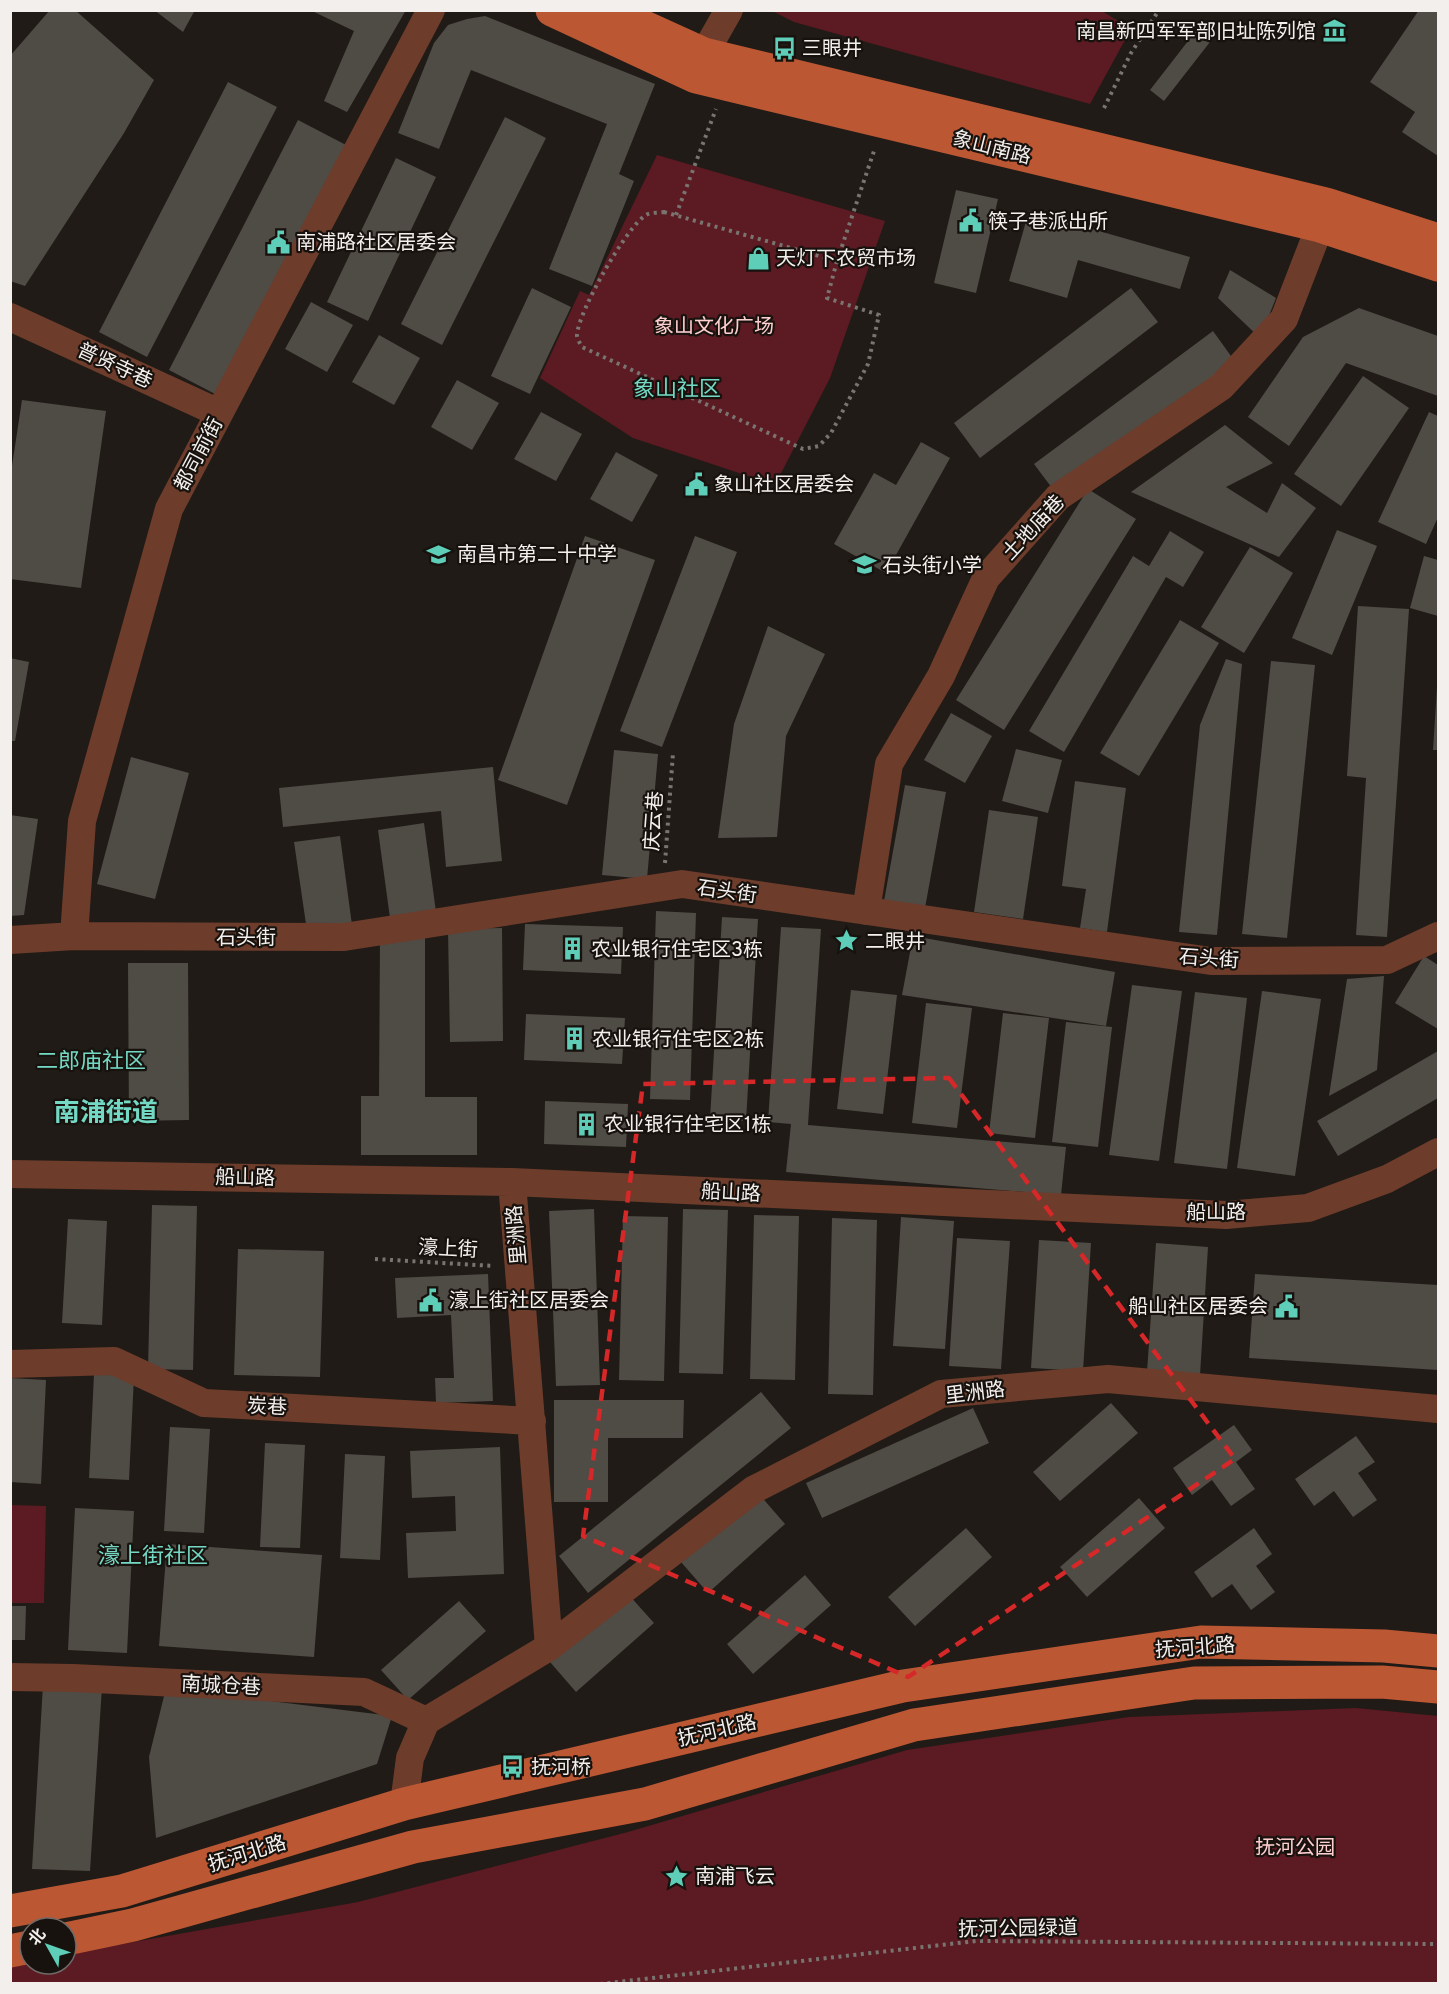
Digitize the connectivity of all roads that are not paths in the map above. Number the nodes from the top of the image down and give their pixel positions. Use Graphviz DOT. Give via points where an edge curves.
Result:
graph roads {
  1 [pos="431,10"];
  2 [pos="552,10"];
  3 [pos="607,10"];
  4 [pos="729,10"];
  5 [pos="704,54"];
  6 [pos="1320,226"];
  7 [pos="1438,240"];
  8 [pos="1438,265"];
  9 [pos="10,317"];
  10 [pos="219,413"];
  11 [pos="866,911"];
  12 [pos="74,936"];
  13 [pos="1438,936"];
  14 [pos="10,940"];
  15 [pos="1438,1152"];
  16 [pos="10,1174"];
  17 [pos="512,1182"];
  18 [pos="10,1365"];
  19 [pos="1438,1409"];
  20 [pos="532,1421"];
  21 [pos="549,1647"];
  22 [pos="1438,1651"];
  23 [pos="10,1677"];
  24 [pos="1438,1687"];
  25 [pos="426,1721"];
  26 [pos="404,1804"];
  27 [pos="10,1911"];
  28 [pos="78,1936"];
  1 -- 10 [label="street, 都司前街"];
  2 -- 6 [label="main road, 象山南路" via="696,77"];
  3 -- 5 [label="main road, 象山南路"];
  4 -- 5 [label="street"];
  5 -- 7 [label="main road, 象山南路" via="1326,204"];
  6 -- 8 [label="main road, 象山南路"];
  6 -- 11 [label="street, 土地庙巷" via="1284,319 1221,387 1058,497 986,578 941,676 889,764"];
  9 -- 10 [label="street, 普贤寺巷"];
  10 -- 12 [label="street, 都司前街" via="169,509 85,809"];
  11 -- 12 [label="street, 石头街" via="682,884 344,937"];
  11 -- 13 [label="street, 石头街" via="1211,962 1387,960"];
  12 -- 14 [label="street, 石头街"];
  15 -- 17 [label="street, 船山路" via="1387,1179 1308,1208 1226,1215"];
  16 -- 17 [label="street, 船山路"];
  17 -- 20 [label="street, 里洲路"];
  18 -- 20 [label="street, 炭巷" via="114,1361 204,1403"];
  19 -- 21 [label="street, 里洲路" via="1108,1379 941,1394 753,1490"];
  20 -- 21 [label="street, 里洲路"];
  21 -- 25 [label="street, 里洲路"];
  22 -- 26 [label="main road, 抚河北路" via="1384,1646 1190,1644 903,1686"];
  23 -- 25 [label="street, 南城仓巷" via="364,1692"];
  24 -- 28 [label="main road, 抚河北路" via="1382,1682 1194,1683 914,1725 645,1804 413,1847 133,1925"];
  25 -- 26 [label="street" via="410,1758"];
  26 -- 27 [label="main road, 抚河北路" via="122,1891"];
}
